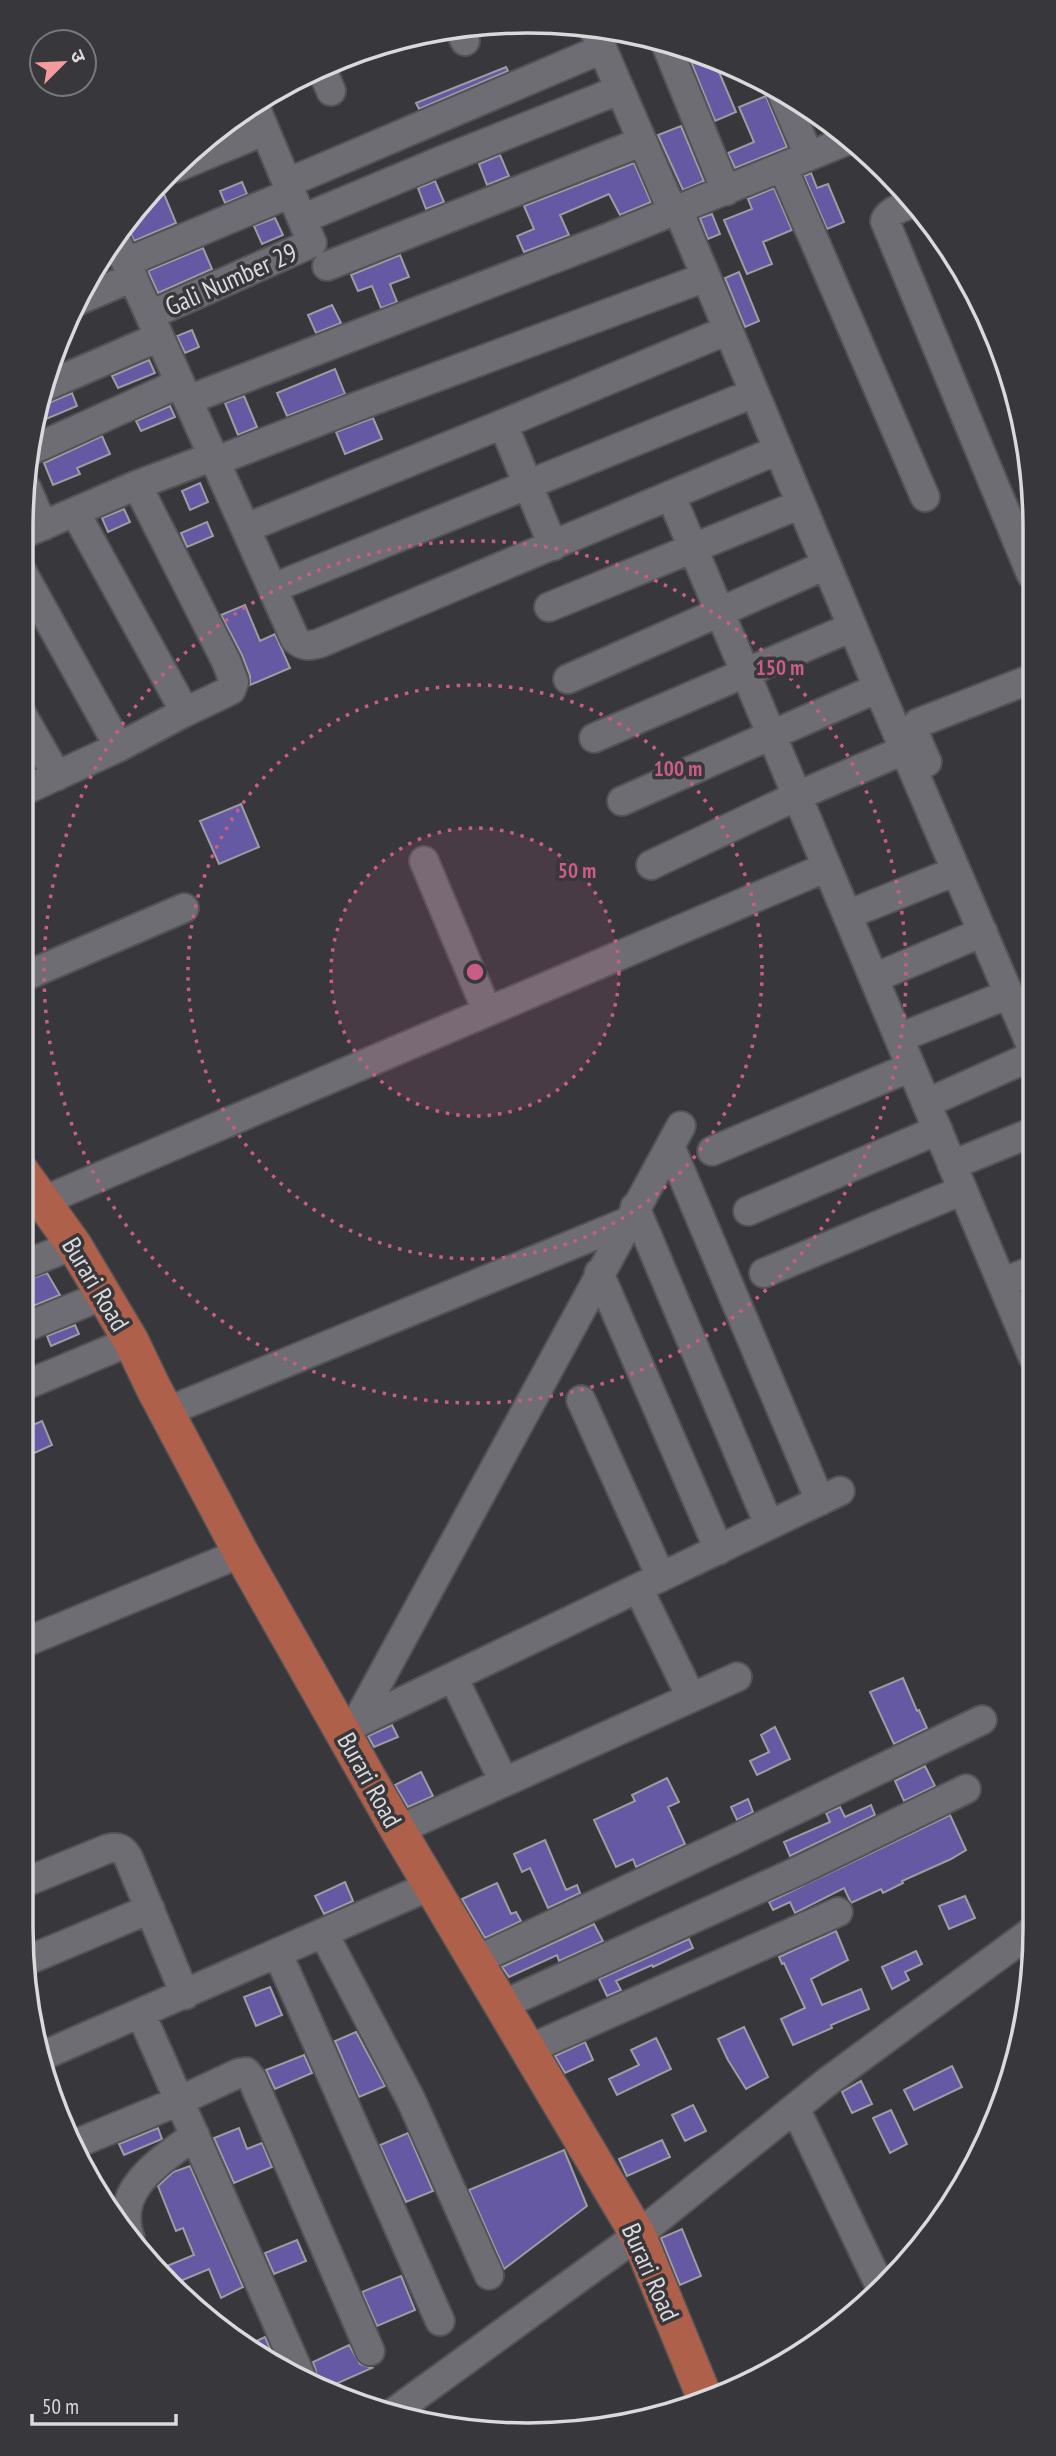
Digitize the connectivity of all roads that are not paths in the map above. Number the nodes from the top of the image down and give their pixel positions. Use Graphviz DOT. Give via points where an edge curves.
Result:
graph roads {
  1 [pos="597,37"];
  2 [pos="596,38"];
  3 [pos="670,55"];
  4 [pos="619,90"];
  5 [pos="789,108"];
  6 [pos="259,119"];
  7 [pos="641,142"];
  8 [pos="218,143"];
  9 [pos="839,144"];
  10 [pos="810,156"];
  11 [pos="783,168"];
  12 [pos="289,188"];
  13 [pos="726,191"];
  14 [pos="904,207"];
  15 [pos="675,211"];
  16 [pos="314,243"];
  17 [pos="125,259"];
  18 [pos="706,277"];
  19 [pos="100,281"];
  20 [pos="155,326"];
  21 [pos="728,330"];
  22 [pos="56,380"];
  23 [pos="184,392"];
  24 [pos="754,393"];
  25 [pos="503,424"];
  26 [pos="40,447"];
  27 [pos="778,450"];
  28 [pos="215,458"];
  29 [pos="138,485"];
  30 [pos="529,485"];
  31 [pos="671,496"];
  32 [pos="925,497"];
  33 [pos="800,504"];
  34 [pos="75,512"];
  35 [pos="246,528"];
  36 [pos="33,530"];
  37 [pos="553,546"];
  38 [pos="692,547"];
  39 [pos="1023,555"];
  40 [pos="826,565"];
  41 [pos="273,588"];
  42 [pos="33,592"];
  43 [pos="549,607"];
  44 [pos="719,611"];
  45 [pos="852,627"];
  46 [pos="746,672"];
  47 [pos="568,679"];
  48 [pos="1023,682"];
  49 [pos="878,688"];
  50 [pos="185,712"];
  51 [pos="33,734"];
  52 [pos="772,736"];
  53 [pos="594,738"];
  54 [pos="119,747"];
  55 [pos="904,750"];
  56 [pos="57,776"];
  57 [pos="33,787"];
  58 [pos="797,796"];
  59 [pos="622,801"];
  60 [pos="424,861"];
  61 [pos="651,865"];
  62 [pos="827,867"];
  63 [pos="956,871"];
  64 [pos="184,908"];
  65 [pos="847,915"];
  66 [pos="983,932"];
  67 [pos="33,973"];
  68 [pos="874,978"];
  69 [pos="1023,991"];
  70 [pos="1009,994"];
  71 [pos="487,1012"];
  72 [pos="1023,1027"];
  73 [pos="899,1038"];
  74 [pos="1023,1060"];
  75 [pos="911,1067"];
  76 [pos="927,1103"];
  77 [pos="938,1130"];
  78 [pos="1023,1138"];
  79 [pos="712,1151"];
  80 [pos="957,1177"];
  81 [pos="33,1187"];
  82 [pos="43,1201"];
  83 [pos="748,1211"];
  84 [pos="631,1215"];
  85 [pos="74,1245"];
  86 [pos="33,1261"];
  87 [pos="599,1273"];
  88 [pos="764,1273"];
  89 [pos="1023,1274"];
  90 [pos="1002,1283"];
  91 [pos="104,1295"];
  92 [pos="33,1324"];
  93 [pos="1023,1333"];
  94 [pos="131,1341"];
  95 [pos="33,1382"];
  96 [pos="581,1400"];
  97 [pos="166,1412"];
  98 [pos="769,1525"];
  99 [pos="719,1550"];
  100 [pos="241,1553"];
  101 [pos="650,1583"];
  102 [pos="33,1638"];
  103 [pos="453,1677"];
  104 [pos="737,1677"];
  105 [pos="691,1697"];
  106 [pos="982,1720"];
  107 [pos="349,1728"];
  108 [pos="504,1782"];
  109 [pos="966,1788"];
  110 [pos="398,1830"];
  111 [pos="33,1879"];
  112 [pos="430,1886"];
  113 [pos="150,1909"];
  114 [pos="838,1912"];
  115 [pos="324,1934"];
  116 [pos="1023,1938"];
  117 [pos="278,1954"];
  118 [pos="34,1958"];
  119 [pos="475,1961"];
  120 [pos="185,1995"];
  121 [pos="500,2006"];
  122 [pos="141,2014"];
  123 [pos="527,2050"];
  124 [pos="49,2053"];
  125 [pos="179,2101"];
  126 [pos="795,2108"];
  127 [pos="195,2135"];
  128 [pos="81,2141"];
  129 [pos="126,2216"];
  130 [pos="631,2223"];
  131 [pos="489,2275"];
  132 [pos="877,2279"];
  133 [pos="440,2321"];
  134 [pos="370,2351"];
  135 [pos="297,2365"];
  136 [pos="702,2391"];
  137 [pos="401,2406"];
  1 -- 4 [label="street"];
  2 -- 12 [label="street"];
  3 -- 13 [label="street"];
  4 -- 7 [label="street"];
  4 -- 16 [label="street" via="443,160"];
  5 -- 10 [label="street"];
  6 -- 8 [label="street"];
  6 -- 12 [label="street"];
  7 -- 15 [label="street"];
  7 -- 16 [label="street"];
  9 -- 10 [label="street"];
  10 -- 11 [label="street"];
  11 -- 13 [label="street"];
  11 -- 32 [label="street"];
  12 -- 16 [label="street"];
  12 -- 17 [label="street"];
  13 -- 15 [label="street"];
  14 -- 39 [label="street" via="885,221"];
  15 -- 18 [label="street"];
  15 -- 23 [label="street"];
  16 -- 20 [label="street, Gali Number 29"];
  17 -- 19 [label="street"];
  17 -- 20 [label="street"];
  18 -- 21 [label="street"];
  18 -- 28 [label="street"];
  20 -- 22 [label="street, Gali Number 29"];
  20 -- 23 [label="street"];
  21 -- 24 [label="street"];
  21 -- 25 [label="street"];
  23 -- 26 [label="street"];
  23 -- 28 [label="street"];
  24 -- 27 [label="street"];
  24 -- 30 [label="street"];
  25 -- 30 [label="street"];
  25 -- 35 [label="street"];
  27 -- 31 [label="street"];
  27 -- 33 [label="street"];
  28 -- 29 [label="street"];
  28 -- 35 [label="street"];
  29 -- 34 [label="street"];
  29 -- 50 [label="street" via="234,682 230,690"];
  30 -- 37 [label="street"];
  30 -- 41 [label="street"];
  31 -- 37 [label="street"];
  31 -- 38 [label="street"];
  33 -- 38 [label="street"];
  33 -- 40 [label="street"];
  34 -- 36 [label="street"];
  34 -- 50 [label="street"];
  35 -- 41 [label="street"];
  37 -- 41 [label="street" via="309,646 295,639"];
  38 -- 43 [label="street"];
  38 -- 44 [label="street"];
  40 -- 44 [label="street"];
  40 -- 45 [label="street"];
  42 -- 54 [label="street"];
  44 -- 46 [label="street"];
  44 -- 47 [label="street"];
  45 -- 46 [label="street"];
  45 -- 49 [label="street"];
  46 -- 52 [label="street"];
  46 -- 53 [label="street"];
  48 -- 69 [label="street" via="926,719 915,729"];
  49 -- 52 [label="street"];
  49 -- 55 [label="street"];
  50 -- 54 [label="street"];
  51 -- 56 [label="street"];
  52 -- 58 [label="street"];
  52 -- 59 [label="street"];
  54 -- 56 [label="street"];
  55 -- 58 [label="street"];
  55 -- 63 [label="street"];
  56 -- 57 [label="street"];
  58 -- 61 [label="street"];
  58 -- 62 [label="street"];
  60 -- 71 [label="street"];
  62 -- 65 [label="street"];
  62 -- 71 [label="street"];
  63 -- 65 [label="street"];
  63 -- 66 [label="street"];
  64 -- 67 [label="street"];
  65 -- 68 [label="street"];
  66 -- 68 [label="street"];
  66 -- 70 [label="street"];
  68 -- 73 [label="street"];
  70 -- 72 [label="street"];
  70 -- 73 [label="street"];
  71 -- 82 [label="street"];
  73 -- 75 [label="street"];
  74 -- 76 [label="street"];
  75 -- 76 [label="street"];
  75 -- 79 [label="street"];
  76 -- 77 [label="street"];
  77 -- 80 [label="street"];
  77 -- 83 [label="street"];
  78 -- 80 [label="street"];
  80 -- 88 [label="street"];
  80 -- 90 [label="street"];
  81 -- 82 [label="main road, Burari Road"];
  82 -- 85 [label="main road, Burari Road"];
  84 -- 87 [label="street"];
  84 -- 97 [label="street"];
  84 -- 98 [label="street"];
  84 -- 98 [label="street" via="675,1136 830,1496"];
  85 -- 86 [label="street"];
  85 -- 91 [label="main road, Burari Road"];
  87 -- 99 [label="street"];
  87 -- 107 [label="street"];
  89 -- 90 [label="street"];
  90 -- 93 [label="street"];
  91 -- 92 [label="street"];
  91 -- 94 [label="main road, Burari Road"];
  94 -- 95 [label="street"];
  94 -- 97 [label="main road, Burari Road"];
  96 -- 101 [label="street"];
  97 -- 100 [label="main road, Burari Road"];
  98 -- 99 [label="street"];
  99 -- 101 [label="street"];
  100 -- 102 [label="street"];
  100 -- 107 [label="main road, Burari Road"];
  101 -- 103 [label="street"];
  101 -- 105 [label="street"];
  103 -- 107 [label="street"];
  103 -- 108 [label="street"];
  104 -- 105 [label="street"];
  105 -- 108 [label="street"];
  106 -- 119 [label="street"];
  107 -- 110 [label="main road, Burari Road"];
  108 -- 110 [label="street"];
  109 -- 121 [label="street" via="798,1871"];
  110 -- 112 [label="main road, Burari Road"];
  111 -- 113 [label="street" via="116,1846 128,1857"];
  112 -- 115 [label="street"];
  112 -- 119 [label="main road, Burari Road"];
  113 -- 118 [label="street"];
  113 -- 120 [label="street"];
  114 -- 123 [label="street"];
  115 -- 117 [label="street"];
  115 -- 131 [label="street" via="411,2100"];
  116 -- 126 [label="street"];
  117 -- 120 [label="street"];
  117 -- 133 [label="street"];
  119 -- 121 [label="main road, Burari Road"];
  120 -- 122 [label="street"];
  121 -- 123 [label="main road, Burari Road"];
  122 -- 124 [label="street"];
  122 -- 125 [label="street"];
  123 -- 130 [label="main road, Burari Road"];
  125 -- 127 [label="street"];
  125 -- 128 [label="street"];
  125 -- 134 [label="street" via="239,2073 246,2072 252,2079"];
  126 -- 130 [label="street"];
  126 -- 132 [label="street"];
  127 -- 129 [label="street" via="141,2177 127,2203"];
  127 -- 135 [label="street"];
  130 -- 136 [label="main road, Burari Road"];
  130 -- 137 [label="street"];
}
